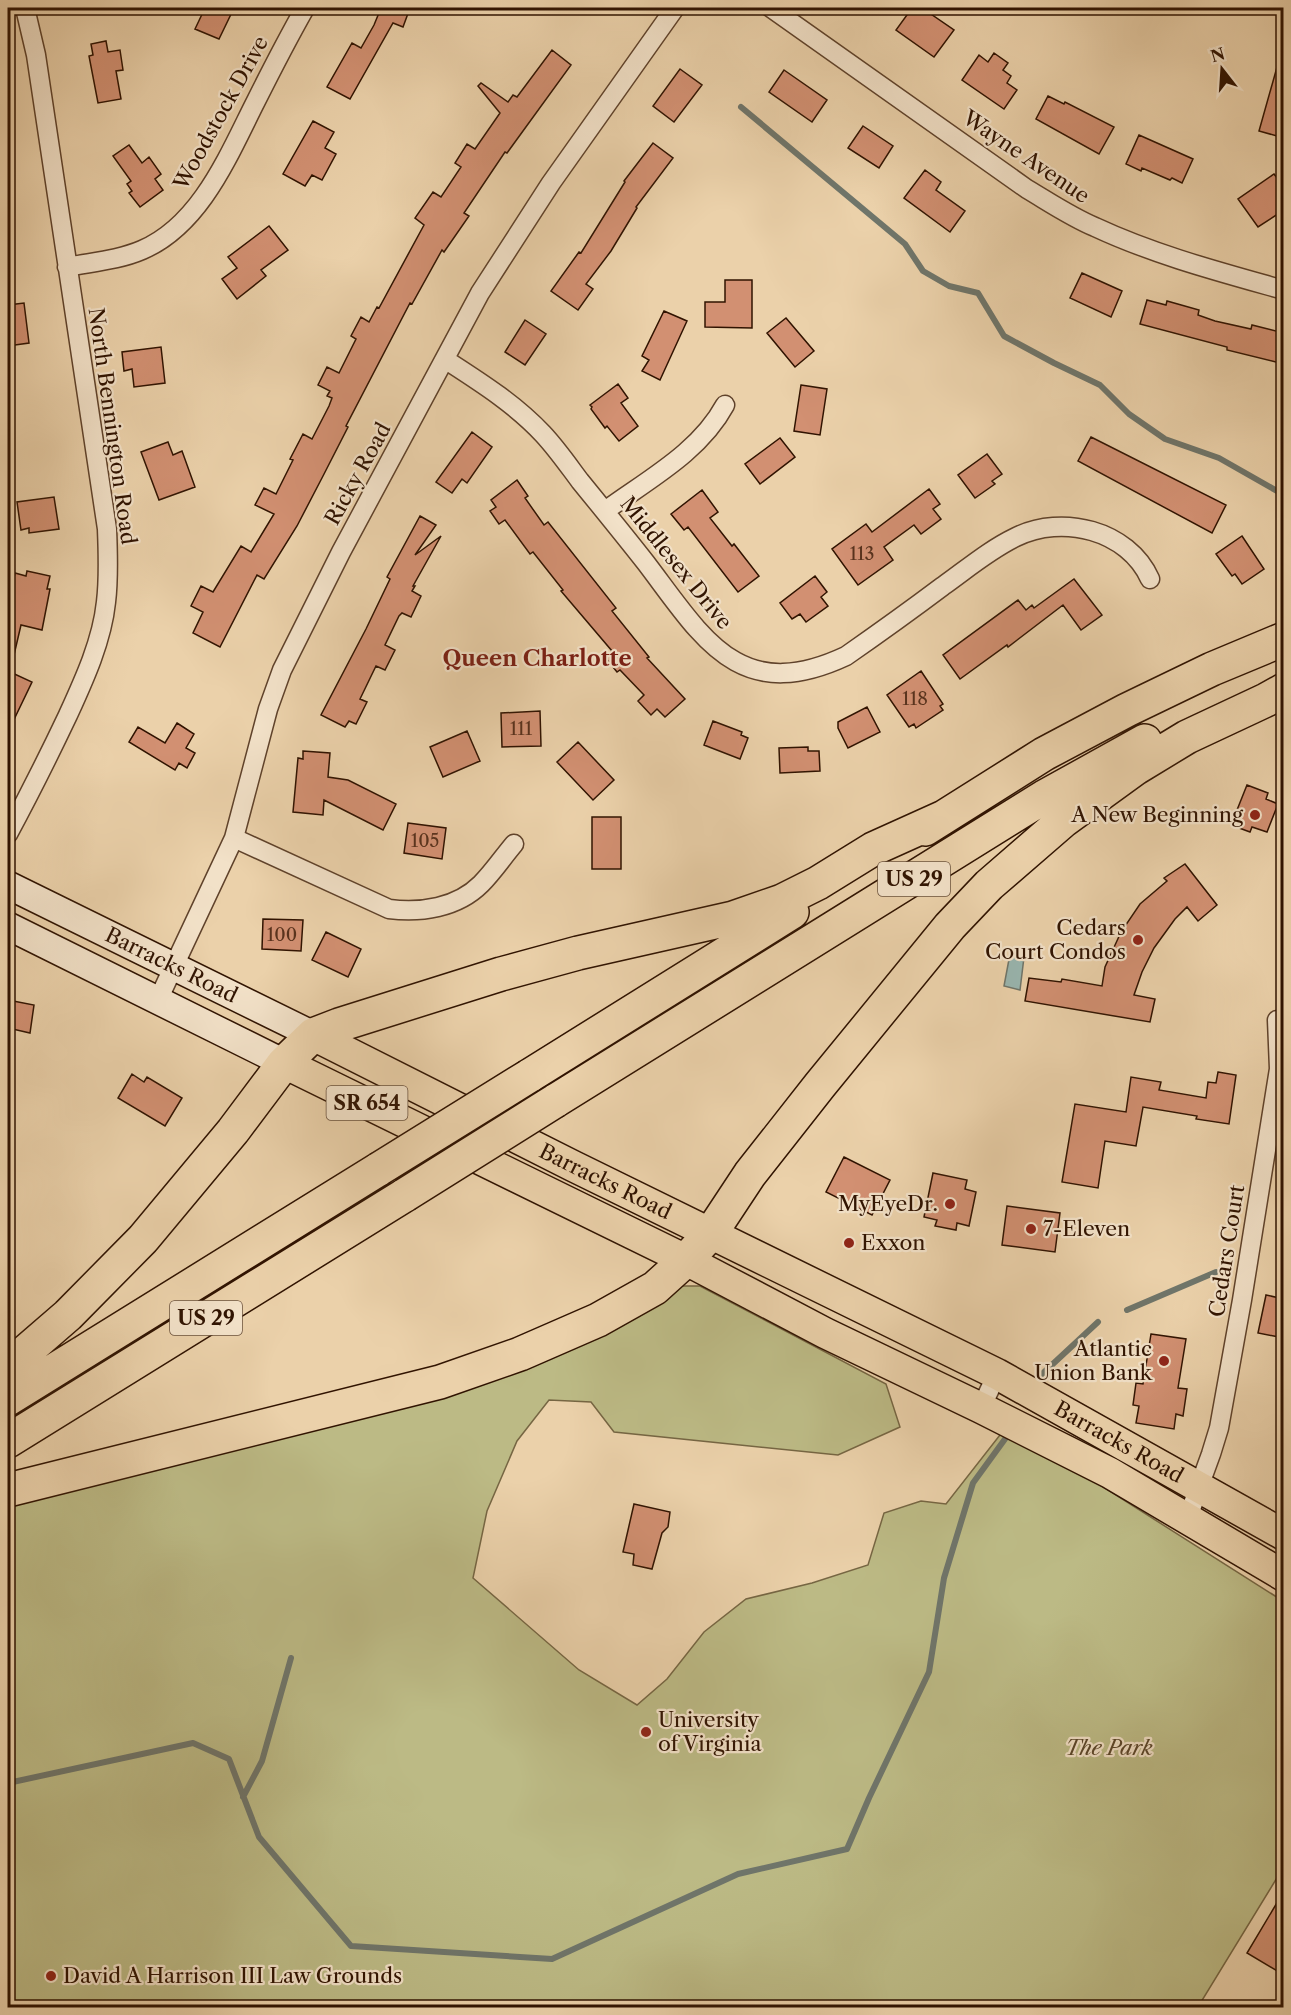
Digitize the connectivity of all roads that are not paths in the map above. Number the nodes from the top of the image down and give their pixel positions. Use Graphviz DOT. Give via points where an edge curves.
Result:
graph roads {
  1 [pos="26,8"];
  2 [pos="305,8"];
  3 [pos="675,8"];
  4 [pos="771,8"];
  5 [pos="66,267"];
  6 [pos="1284,290"];
  7 [pos="446,360"];
  8 [pos="725,405"];
  9 [pos="605,511"];
  10 [pos="1150,579"];
  11 [pos="1284,639"];
  12 [pos="1284,677"];
  13 [pos="1284,690"];
  14 [pos="944,817"];
  15 [pos="8,834"];
  16 [pos="234,838"];
  17 [pos="514,844"];
  18 [pos="8,885"];
  19 [pos="8,926"];
  20 [pos="173,966"];
  21 [pos="158,1000"];
  22 [pos="1277,1020"];
  23 [pos="313,1035"];
  24 [pos="284,1063"];
  25 [pos="711,1233"];
  26 [pos="686,1260"];
  27 [pos="8,1367"];
  28 [pos="997,1374"];
  29 [pos="8,1399"];
  30 [pos="981,1408"];
  31 [pos="8,1441"];
  32 [pos="1199,1486"];
  33 [pos="8,1490"];
  34 [pos="1187,1520"];
  35 [pos="1284,1535"];
  36 [pos="1284,1576"];
  1 -- 5 [label="street, North Bennington Road"];
  2 -- 5 [label="street, Woodstock Drive" via="232,148 185,220 144,250"];
  3 -- 7 [label="street, Ricky Road" via="520,230 480,293"];
  4 -- 6 [label="street, Wayne Avenue" via="1060,209 1138,246"];
  5 -- 15 [label="street, North Bennington Road" via="106,529 106,603 83,681"];
  7 -- 9 [label="street, Middlesex Drive" via="516,409 543,434"];
  7 -- 16 [label="street, Ricky Road" via="341,552 282,670"];
  8 -- 9 [label="street" via="691,448"];
  9 -- 10 [label="street, Middlesex Drive" via="709,644 727,657 764,672 804,672 846,656 986,555 1017,536 1038,529 1078,528 1100,533 1132,553"];
  11 -- 14 [label="highway, US 29" via="1126,710 1044,754"];
  12 -- 31 [label="highway, US 29, bridge" via="1212,708 1082,774"];
  13 -- 25 [label="highway" via="1187,737 1136,768 1063,821 989,885 950,926 820,1085 750,1174"];
  14 -- 23 [label="highway" via="873,849 818,883 772,905 700,927 501,974"];
  14 -- 29 [label="highway, US 29, bridge"];
  16 -- 17 [label="street" via="389,909 406,911 432,909 467,895 481,885"];
  16 -- 20 [label="street, Ricky Road"];
  18 -- 20 [label="main road, Barracks Road / SR 654"];
  19 -- 21 [label="main road, Barracks Road / SR 654"];
  20 -- 21 [label="street, Ricky Road"];
  20 -- 23 [label="main road, Barracks Road / SR 654"];
  21 -- 24 [label="main road, Barracks Road / SR 654"];
  22 -- 32 [label="street, Cedars Court" via="1279,1068 1244,1291 1219,1428"];
  23 -- 24 [label="highway"];
  23 -- 25 [label="main road, Barracks Road / SR 654"];
  24 -- 26 [label="main road, Barracks Road / SR 654"];
  24 -- 27 [label="highway" via="143,1239 68,1315"];
  25 -- 26 [label="highway"];
  25 -- 28 [label="main road, Barracks Road"];
  26 -- 30 [label="main road, Barracks Road"];
  26 -- 33 [label="highway" via="656,1288 598,1320 520,1354 440,1382"];
  28 -- 30 [label="street"];
  28 -- 32 [label="main road, Barracks Road"];
  30 -- 34 [label="main road, Barracks Road" via="1110,1473"];
  32 -- 34 [label="street, Barracks Road"];
  32 -- 35 [label="main road, Barracks Road"];
  34 -- 36 [label="main road, Barracks Road"];
}
